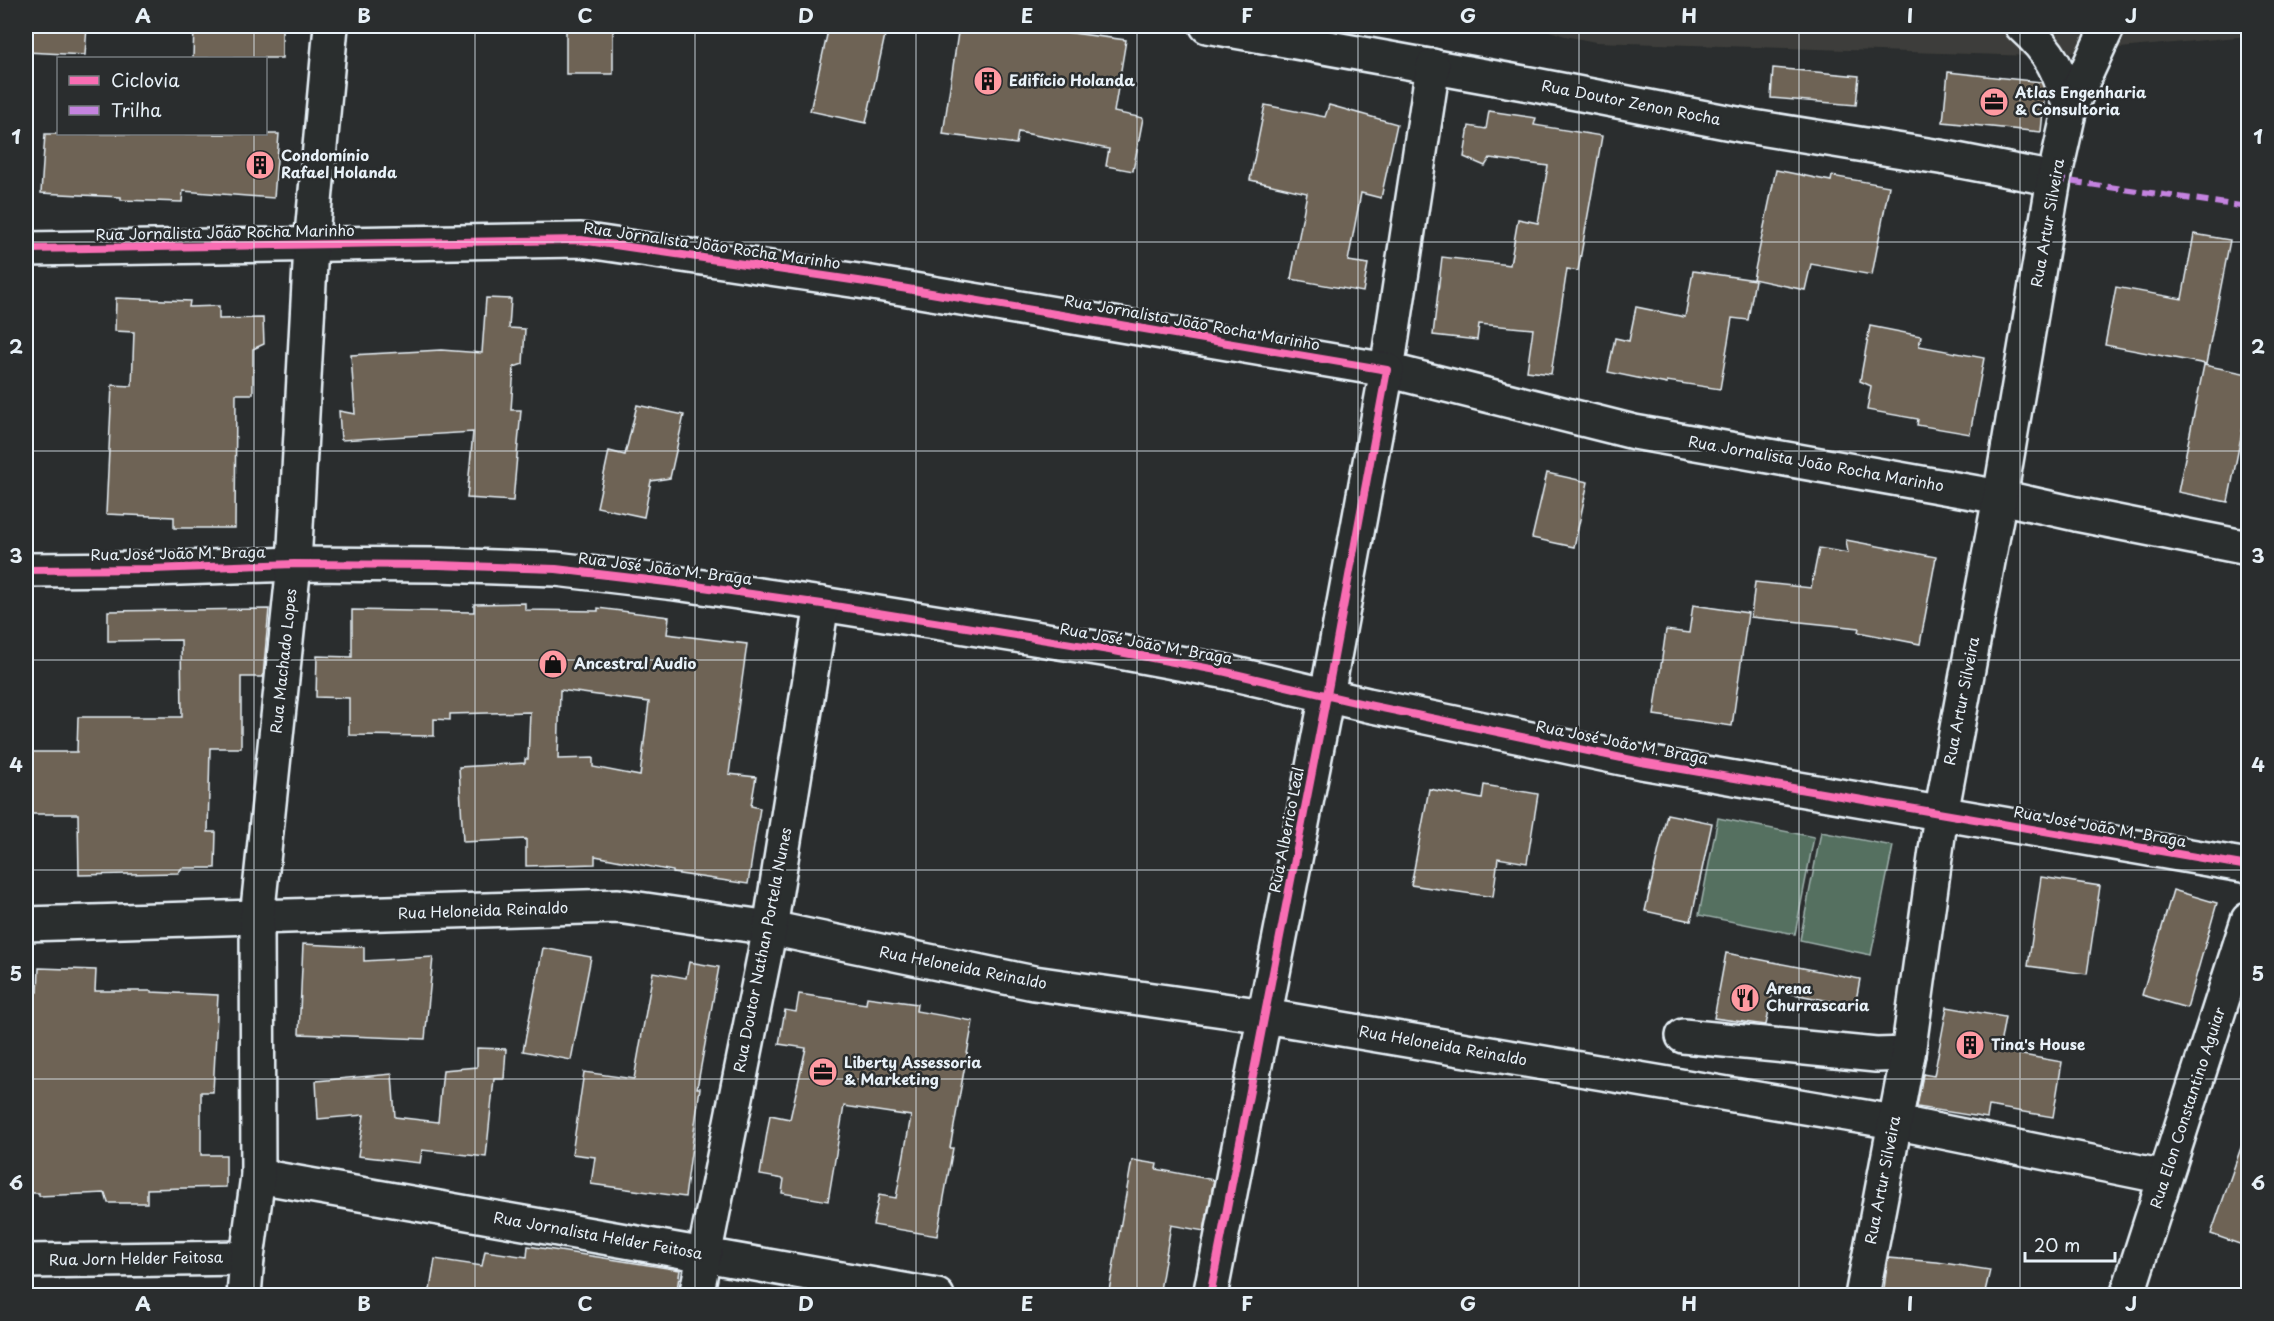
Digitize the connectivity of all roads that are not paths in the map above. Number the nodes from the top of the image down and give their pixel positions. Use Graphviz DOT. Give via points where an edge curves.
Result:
graph roads {
  1 [pos="331,26"];
  2 [pos="1207,26"];
  3 [pos="2022,26"];
  4 [pos="2108,26"];
  5 [pos="1433,66"];
  6 [pos="2070,108"];
  7 [pos="2054,179"];
  8 [pos="312,246"];
  9 [pos="26,249"];
  10 [pos="1387,370"];
  11 [pos="2000,497"];
  12 [pos="2248,548"];
  13 [pos="294,564"];
  14 [pos="26,570"];
  15 [pos="822,604"];
  16 [pos="1327,695"];
  17 [pos="1941,814"];
  18 [pos="2248,866"];
  19 [pos="257,918"];
  20 [pos="2248,920"];
  21 [pos="26,924"];
  22 [pos="770,928"];
  23 [pos="1265,1016"];
  24 [pos="1683,1036"];
  25 [pos="1908,1054"];
  26 [pos="1893,1122"];
  27 [pos="258,1176"];
  28 [pos="2165,1177"];
  29 [pos="703,1255"];
  30 [pos="247,1258"];
  31 [pos="26,1261"];
  32 [pos="244,1296"];
  33 [pos="696,1296"];
  34 [pos="937,1296"];
  35 [pos="1210,1296"];
  36 [pos="1862,1296"];
  37 [pos="2127,1296"];
  1 -- 8 [label="street, Rua Machado Lopes"];
  2 -- 5 [label="street, Rua Doutor Zenon Rocha"];
  3 -- 6 [label="street" via="2047,50"];
  4 -- 6 [label="street, Rua Artur Silveira"];
  5 -- 7 [label="street, Rua Doutor Zenon Rocha"];
  5 -- 10 [label="street"];
  6 -- 7 [label="street, Rua Artur Silveira"];
  7 -- 11 [label="street, Rua Artur Silveira"];
  8 -- 9 [label="street, Rua Jornalista João Rocha Marinho"];
  8 -- 10 [label="street, Rua Jornalista João Rocha Marinho" via="580,240 872,283"];
  8 -- 13 [label="street, Rua Machado Lopes"];
  10 -- 11 [label="street, Rua Jornalista João Rocha Marinho" via="1634,432"];
  10 -- 16 [label="street, Rua Alberico Leal"];
  11 -- 12 [label="street, Rua Jornalista João Rocha Marinho"];
  11 -- 17 [label="street, Rua Artur Silveira"];
  13 -- 14 [label="street, Rua José João M. Braga"];
  13 -- 15 [label="street, Rua José João M. Braga" via="556,569"];
  13 -- 19 [label="street, Rua Machado Lopes"];
  15 -- 16 [label="street, Rua José João M. Braga" via="1222,670"];
  15 -- 22 [label="street, Rua Doutor Nathan Portela Nunes"];
  16 -- 17 [label="street, Rua José João M. Braga" via="1641,762"];
  16 -- 23 [label="street, Rua Alberico Leal"];
  17 -- 18 [label="street, Rua José João M. Braga"];
  17 -- 25 [label="street, Rua Artur Silveira"];
  19 -- 21 [label="street, Rua Heloneida Reinaldo"];
  19 -- 22 [label="street, Rua Heloneida Reinaldo" via="618,906"];
  19 -- 27 [label="street, Rua Machado Lopes"];
  20 -- 28 [label="street, Rua Elon Constantino Aguiar"];
  22 -- 23 [label="street, Rua Heloneida Reinaldo" via="1034,983"];
  22 -- 29 [label="street, Rua Doutor Nathan Portela Nunes"];
  23 -- 26 [label="street, Rua Heloneida Reinaldo"];
  23 -- 35 [label="street, Rua Alberico Leal"];
  24 -- 25 [label="street" via="1876,1055"];
  25 -- 26 [label="street, Rua Artur Silveira"];
  26 -- 28 [label="street, Rua Heloneida Reinaldo"];
  26 -- 36 [label="street, Rua Artur Silveira"];
  27 -- 29 [label="street, Rua Jornalista Helder Feitosa"];
  27 -- 30 [label="street, Rua Machado Lopes"];
  28 -- 37 [label="street, Rua Elon Constantino Aguiar"];
  29 -- 33 [label="street, Rua Doutor Nathan Portela Nunes"];
  29 -- 34 [label="street, Rua Jornalista Helder Feitosa"];
  30 -- 31 [label="street, Rua Jorn Helder Feitosa"];
  30 -- 32 [label="street, Rua Machado Lopes"];
}
